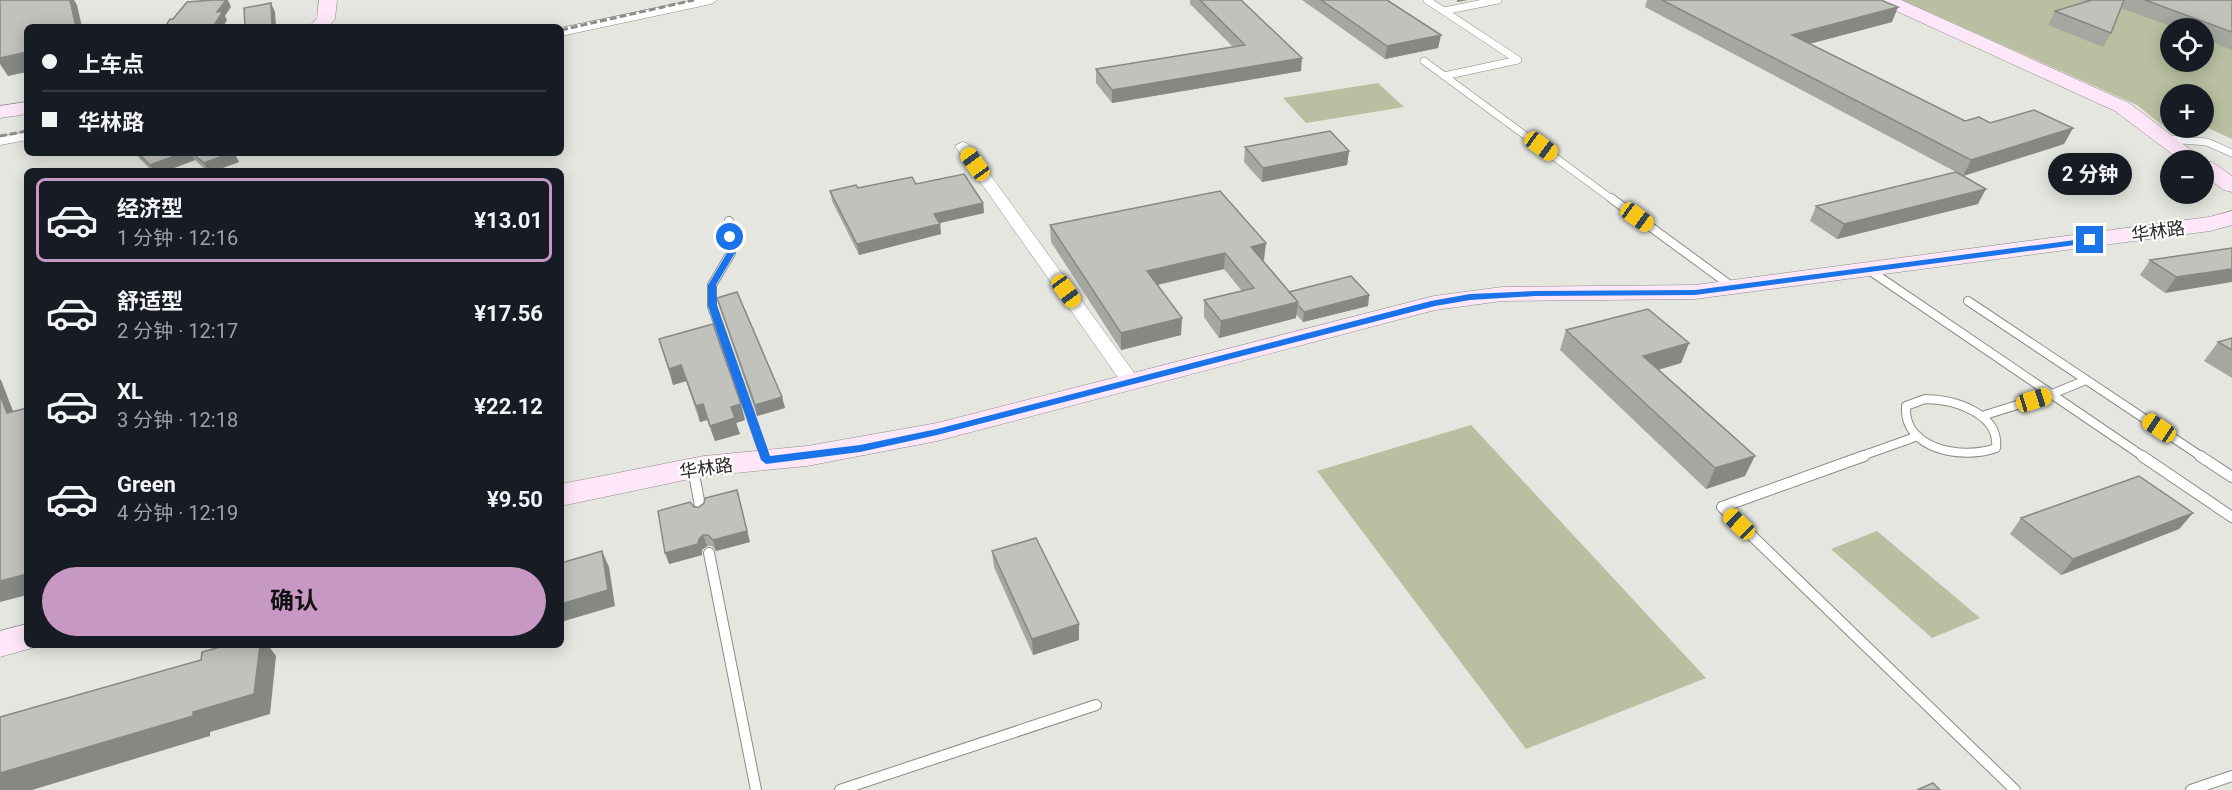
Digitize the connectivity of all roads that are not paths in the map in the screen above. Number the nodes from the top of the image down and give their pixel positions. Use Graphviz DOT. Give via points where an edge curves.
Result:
graph roads {
  1 [pos="328,0"];
  2 [pos="711,0"];
  3 [pos="1427,0"];
  4 [pos="1498,0"];
  5 [pos="1887,0"];
  6 [pos="1444,11"];
  7 [pos="321,24"];
  8 [pos="564,31"];
  9 [pos="1424,61"];
  10 [pos="1444,76"];
  11 [pos="24,108"];
  12 [pos="0,112"];
  13 [pos="24,137"];
  14 [pos="2162,139"];
  15 [pos="0,141"];
  16 [pos="962,146"];
  17 [pos="2178,150"];
  18 [pos="2232,153"];
  19 [pos="2214,173"];
  20 [pos="2232,185"];
  21 [pos="2232,218"];
  22 [pos="729,221"];
  23 [pos="1869,270"];
  24 [pos="1734,288"];
  25 [pos="1968,301"];
  26 [pos="2086,380"];
  27 [pos="1131,382"];
  28 [pos="2052,394"];
  29 [pos="1982,416"];
  30 [pos="1918,436"];
  31 [pos="766,460"];
  32 [pos="693,469"];
  33 [pos="2232,477"];
  34 [pos="564,494"];
  35 [pos="701,511"];
  36 [pos="2232,517"];
  37 [pos="710,553"];
  38 [pos="24,638"];
  39 [pos="0,644"];
  40 [pos="1096,705"];
  41 [pos="2232,776"];
  42 [pos="756,790"];
  43 [pos="840,790"];
  44 [pos="2015,790"];
  45 [pos="2191,790"];
  1 -- 7 [label="street" via="327,19"];
  2 -- 8 [label="street"];
  3 -- 6 [label="lane"];
  4 -- 6 [label="lane"];
  5 -- 14 [label="street" via="2122,107"];
  6 -- 10 [label="lane" via="1518,60"];
  9 -- 10 [label="lane"];
  10 -- 24 [label="lane"];
  11 -- 12 [label="street"];
  13 -- 15 [label="street"];
  14 -- 17 [label="street"];
  14 -- 18 [label="lane" via="2207,142"];
  16 -- 27 [label="street"];
  19 -- 20 [label="street"];
  21 -- 23 [label="street, 华林路"];
  22 -- 31 [label="lane" via="731,253 712,285 712,306"];
  23 -- 24 [label="street, 华林路"];
  23 -- 28 [label="lane"];
  24 -- 27 [label="street, 华林路" via="1664,294 1470,297"];
  25 -- 26 [label="lane"];
  26 -- 28 [label="lane"];
  26 -- 33 [label="lane"];
  27 -- 31 [label="street, 华林路" via="937,432 860,448"];
  28 -- 29 [label="lane"];
  28 -- 36 [label="lane"];
  29 -- 30 [label="lane" via="1947,401 1915,400 1903,414"];
  29 -- 30 [label="lane" via="1998,438 1996,447 1986,454 1953,453"];
  30 -- 44 [label="lane" via="1722,507"];
  31 -- 32 [label="street, 华林路"];
  32 -- 34 [label="street, 华林路"];
  32 -- 35 [label="lane"];
  37 -- 42 [label="lane"];
  38 -- 39 [label="street"];
  40 -- 43 [label="lane"];
  41 -- 45 [label="lane"];
}
